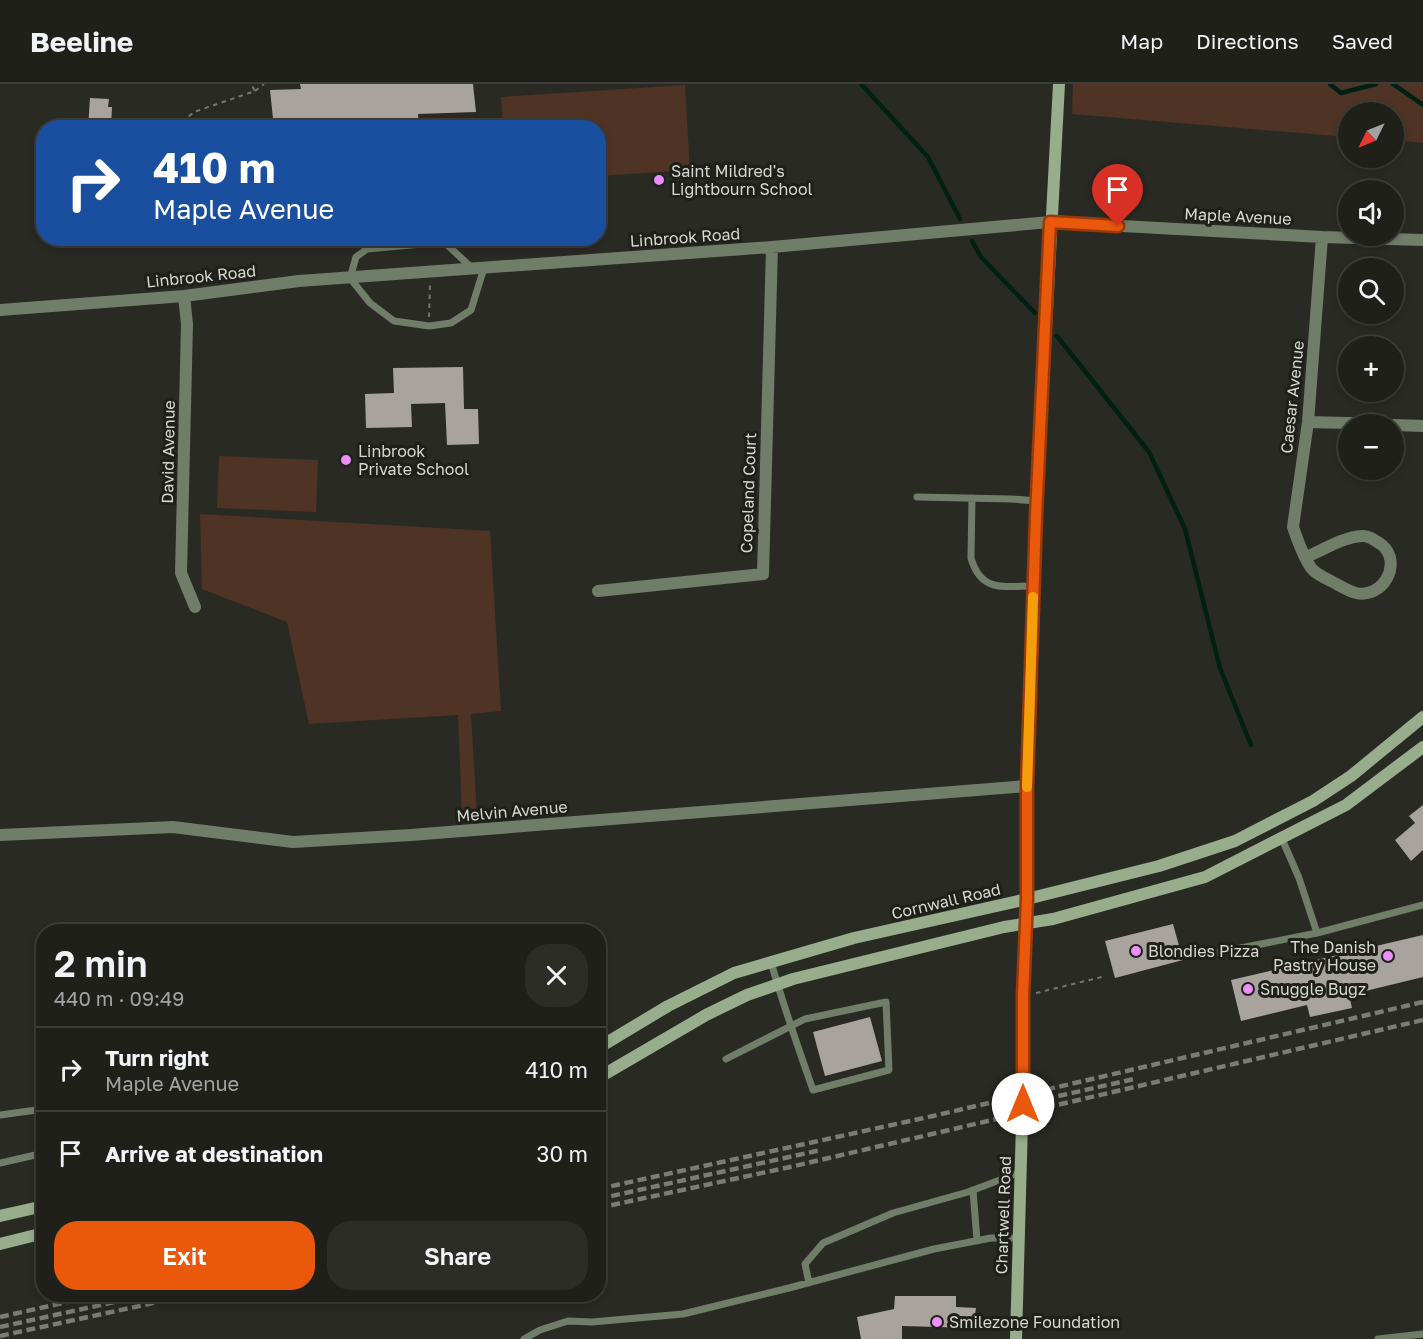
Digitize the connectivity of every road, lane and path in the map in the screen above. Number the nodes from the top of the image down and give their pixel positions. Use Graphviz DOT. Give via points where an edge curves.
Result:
graph roads {
  1 [pos="251,84"];
  2 [pos="264,84"];
  3 [pos="1059,84"];
  4 [pos="255,91"];
  5 [pos="184,120"];
  6 [pos="1050,222"];
  7 [pos="1322,237"];
  8 [pos="1423,240"];
  9 [pos="401,246"];
  10 [pos="449,246"];
  11 [pos="772,247"];
  12 [pos="478,268"];
  13 [pos="430,272"];
  14 [pos="350,278"];
  15 [pos="184,296"];
  16 [pos="0,310"];
  17 [pos="429,326"];
  18 [pos="1308,422"];
  19 [pos="1338,423"];
  20 [pos="1404,425"];
  21 [pos="1423,426"];
  22 [pos="917,497"];
  23 [pos="972,498"];
  24 [pos="1037,501"];
  25 [pos="1306,557"];
  26 [pos="1034,586"];
  27 [pos="598,591"];
  28 [pos="195,607"];
  29 [pos="1423,717"];
  30 [pos="1423,747"];
  31 [pos="1027,786"];
  32 [pos="0,835"];
  33 [pos="1282,839"];
  34 [pos="1027,899"];
  35 [pos="1423,905"];
  36 [pos="1027,923"];
  37 [pos="1317,933"];
  38 [pos="1215,953"];
  39 [pos="771,962"];
  40 [pos="1106,976"];
  41 [pos="777,985"];
  42 [pos="1023,996"];
  43 [pos="791,1024"];
  44 [pos="606,1043"];
  45 [pos="726,1059"];
  46 [pos="606,1073"];
  47 [pos="36,1110"];
  48 [pos="0,1115"];
  49 [pos="36,1155"];
  50 [pos="0,1163"];
  51 [pos="1021,1172"];
  52 [pos="973,1190"];
  53 [pos="36,1208"];
  54 [pos="0,1216"];
  55 [pos="36,1235"];
  56 [pos="1019,1238"];
  57 [pos="977,1241"];
  58 [pos="0,1244"];
  59 [pos="809,1283"];
  60 [pos="1423,1334"];
  61 [pos="524,1339"];
  62 [pos="1016,1339"];
  63 [pos="1378,1339"];
  1 -- 4 [label="path"];
  2 -- 4 [label="path"];
  3 -- 6 [label="main road, Chartwell Road"];
  4 -- 5 [label="path" via="194,112"];
  6 -- 7 [label="street, Maple Avenue"];
  6 -- 11 [label="street, Linbrook Road"];
  6 -- 24 [label="main road, Chartwell Road"];
  7 -- 8 [label="street, Maple Avenue"];
  7 -- 18 [label="street, Caesar Avenue"];
  9 -- 14 [label="lane" via="368,249 356,257"];
  10 -- 12 [label="lane"];
  11 -- 12 [label="street, Linbrook Road"];
  11 -- 27 [label="street, Copeland Court" via="763,574"];
  12 -- 13 [label="street, Linbrook Road"];
  12 -- 17 [label="lane" via="471,310 451,322"];
  13 -- 14 [label="street, Linbrook Road"];
  13 -- 17 [label="path"];
  14 -- 15 [label="street, Linbrook Road"];
  14 -- 17 [label="lane" via="370,303 394,321"];
  15 -- 16 [label="street, Linbrook Road"];
  15 -- 28 [label="street, David Avenue" via="187,324 181,573"];
  18 -- 19 [label="street"];
  18 -- 25 [label="street, Caesar Avenue" via="1293,527"];
  20 -- 21 [label="street"];
  22 -- 23 [label="lane"];
  23 -- 24 [label="lane"];
  23 -- 26 [label="lane" via="971,558 980,578 996,586"];
  24 -- 26 [label="main road, Chartwell Road"];
  25 -- 25 [label="street, Caesar Avenue" via="1313,571 1357,593 1379,588 1392,565 1388,550 1364,535"];
  26 -- 31 [label="main road, Chartwell Road"];
  29 -- 34 [label="main road, Cornwall Road" via="1323,795 1235,841 1159,866"];
  30 -- 33 [label="main road" via="1346,805"];
  31 -- 32 [label="street, Melvin Avenue" via="293,842 173,827"];
  31 -- 34 [label="main road, Chartwell Road"];
  33 -- 36 [label="main road" via="1206,877"];
  33 -- 37 [label="lane"];
  34 -- 36 [label="main road, Chartwell Road"];
  34 -- 39 [label="main road, Cornwall Road" via="855,938"];
  35 -- 37 [label="lane"];
  36 -- 41 [label="main road"];
  36 -- 42 [label="main road, Chartwell Road"];
  37 -- 38 [label="lane"];
  39 -- 41 [label="lane"];
  39 -- 44 [label="main road, Cornwall Road" via="734,973"];
  40 -- 42 [label="path"];
  41 -- 43 [label="lane"];
  41 -- 46 [label="main road" via="706,1015"];
  42 -- 51 [label="main road, Chartwell Road"];
  43 -- 43 [label="lane" via="813,1090 889,1070 886,1002"];
  43 -- 45 [label="lane"];
  47 -- 48 [label="lane"];
  49 -- 50 [label="lane"];
  51 -- 52 [label="lane"];
  51 -- 56 [label="main road, Chartwell Road"];
  52 -- 57 [label="lane"];
  52 -- 59 [label="lane" via="893,1213 823,1243 806,1264"];
  53 -- 54 [label="main road"];
  55 -- 58 [label="main road"];
  56 -- 57 [label="lane"];
  56 -- 62 [label="main road, Chartwell Road"];
  57 -- 59 [label="lane"];
  59 -- 61 [label="lane" via="683,1314 568,1321"];
  60 -- 63 [label="lane"];
}
